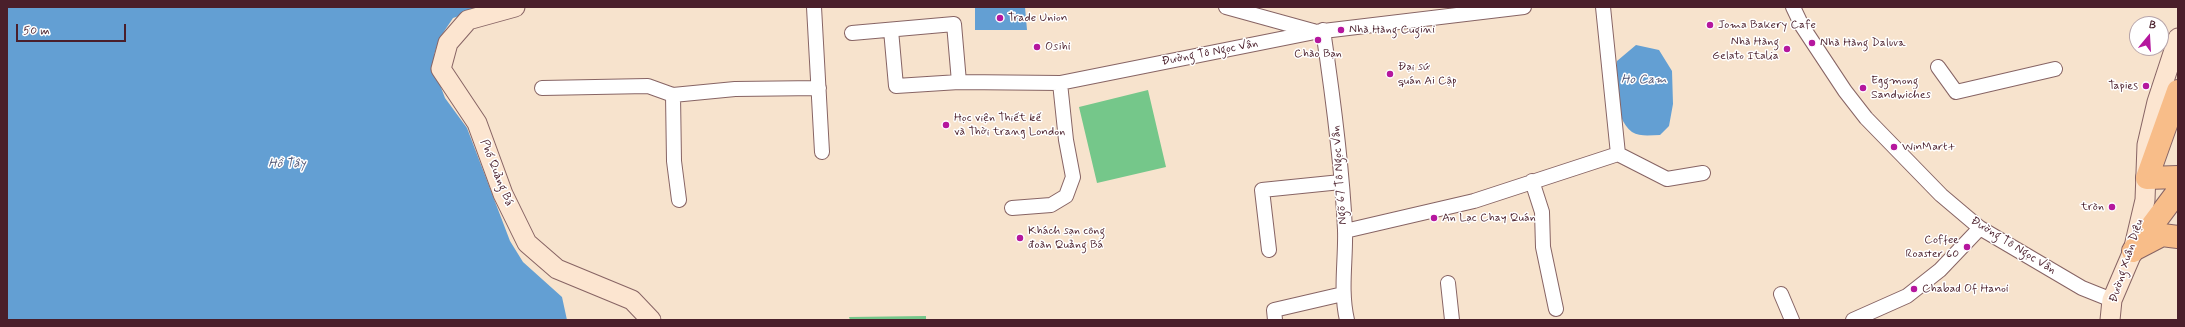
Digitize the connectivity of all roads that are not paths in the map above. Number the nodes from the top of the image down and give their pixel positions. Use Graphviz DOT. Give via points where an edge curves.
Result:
graph roads {
  1 [pos="515,7"];
  2 [pos="814,7"];
  3 [pos="1226,7"];
  4 [pos="1524,7"];
  5 [pos="1603,7"];
  6 [pos="1793,7"];
  7 [pos="891,30"];
  8 [pos="1319,31"];
  9 [pos="852,33"];
  10 [pos="2178,38"];
  11 [pos="2169,49"];
  12 [pos="2166,56"];
  13 [pos="1938,67"];
  14 [pos="2055,69"];
  15 [pos="959,82"];
  16 [pos="1060,83"];
  17 [pos="542,88"];
  18 [pos="819,88"];
  19 [pos="2178,92"];
  20 [pos="673,95"];
  21 [pos="822,152"];
  22 [pos="1618,154"];
  23 [pos="1703,173"];
  24 [pos="2178,177"];
  25 [pos="2146,178"];
  26 [pos="1532,181"];
  27 [pos="1341,182"];
  28 [pos="2178,192"];
  29 [pos="679,200"];
  30 [pos="1012,208"];
  31 [pos="1980,228"];
  32 [pos="1345,231"];
  33 [pos="2178,236"];
  34 [pos="1269,250"];
  35 [pos="2133,251"];
  36 [pos="1448,283"];
  37 [pos="1343,294"];
  38 [pos="1781,294"];
  39 [pos="2112,300"];
  40 [pos="1556,309"];
  41 [pos="651,320"];
  42 [pos="1275,320"];
  43 [pos="1347,320"];
  44 [pos="1452,320"];
  45 [pos="1792,320"];
  46 [pos="1853,320"];
  47 [pos="2110,320"];
  1 -- 41 [label="street, Phố Quảng Bá" via="468,20 448,43 441,70 477,123 503,194 526,243 557,269 632,300"];
  2 -- 18 [label="street"];
  3 -- 8 [label="street"];
  4 -- 8 [label="street, Đường Tô Ngọc Vân"];
  5 -- 22 [label="street"];
  6 -- 31 [label="street, Đường Tô Ngọc Vân" via="1802,26 1866,118 1941,195"];
  7 -- 9 [label="street"];
  7 -- 15 [label="street, Đường Tô Ngọc Vân" via="896,86"];
  7 -- 15 [label="street" via="954,24"];
  8 -- 16 [label="street, Đường Tô Ngọc Vân"];
  8 -- 27 [label="street, Ngõ 67 Tô Ngọc Vân" via="1337,126"];
  10 -- 11 [label="street, Đường Xuân Diệu"];
  12 -- 25 [label="street, Đường Xuân Diệu" via="2147,145"];
  13 -- 14 [label="street" via="1956,92"];
  15 -- 16 [label="street, Đường Tô Ngọc Vân"];
  16 -- 30 [label="street" via="1073,177 1066,196 1051,205"];
  17 -- 20 [label="street" via="648,86"];
  18 -- 20 [label="street" via="735,89"];
  18 -- 21 [label="street"];
  19 -- 25 [label="main road"];
  20 -- 29 [label="street" via="674,161"];
  22 -- 23 [label="street" via="1667,179"];
  22 -- 26 [label="street"];
  24 -- 25 [label="main road"];
  25 -- 35 [label="street, Đường Xuân Diệu" via="2146,200"];
  26 -- 32 [label="street" via="1474,201"];
  26 -- 40 [label="street" via="1542,212 1543,246"];
  27 -- 32 [label="street, Ngõ 67 Tô Ngọc Vân"];
  27 -- 34 [label="street" via="1262,190"];
  28 -- 35 [label="main road"];
  31 -- 39 [label="street, Đường Tô Ngọc Vân" via="2082,288"];
  31 -- 46 [label="street" via="1940,270 1908,296"];
  32 -- 37 [label="street, Ngõ 67 Tô Ngọc Vân"];
  33 -- 35 [label="main road" via="2157,236"];
  35 -- 39 [label="street, Đường Xuân Diệu"];
  36 -- 44 [label="street"];
  37 -- 42 [label="street" via="1274,310"];
  37 -- 43 [label="street, Ngõ 67 Tô Ngọc Vân"];
  38 -- 45 [label="street"];
  39 -- 47 [label="street, Đường Xuân Diệu"];
}
